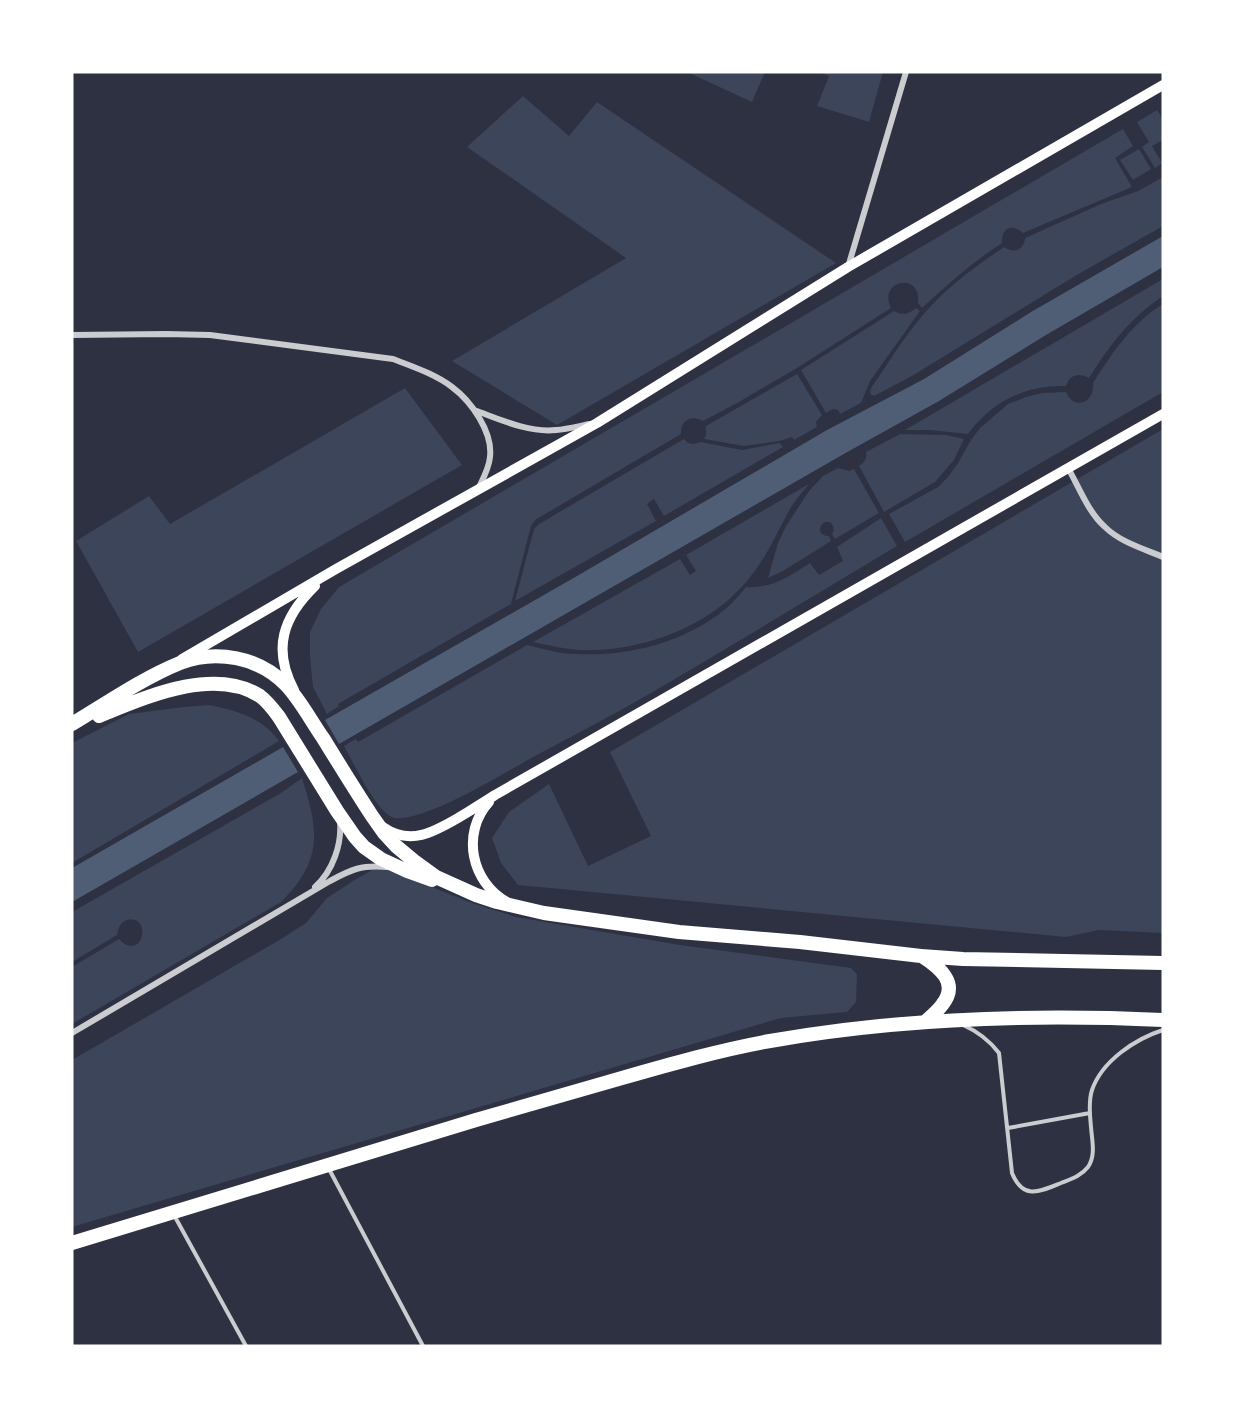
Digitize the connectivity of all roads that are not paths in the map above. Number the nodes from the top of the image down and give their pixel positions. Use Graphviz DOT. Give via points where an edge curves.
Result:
graph roads {
  1 [pos="906,72"];
  2 [pos="1163,85"];
  3 [pos="848,267"];
  4 [pos="72,334"];
  5 [pos="477,411"];
  6 [pos="1163,414"];
  7 [pos="1158,421"];
  8 [pos="597,423"];
  9 [pos="1068,468"];
  10 [pos="476,491"];
  11 [pos="1163,557"];
  12 [pos="336,569"];
  13 [pos="160,672"];
  14 [pos="307,714"];
  15 [pos="72,726"];
  16 [pos="495,795"];
  17 [pos="337,811"];
  18 [pos="370,814"];
  19 [pos="406,871"];
  20 [pos="308,894"];
  21 [pos="476,895"];
  22 [pos="520,908"];
  23 [pos="921,956"];
  24 [pos="1163,963"];
  25 [pos="1163,1020"];
  26 [pos="932,1022"];
  27 [pos="1163,1030"];
  28 [pos="72,1033"];
  29 [pos="1090,1113"];
  30 [pos="1008,1128"];
  31 [pos="327,1165"];
  32 [pos="172,1213"];
  33 [pos="72,1243"];
  34 [pos="246,1346"];
  35 [pos="423,1346"];
  1 -- 3 [label="street"];
  2 -- 3 [label="main road"];
  3 -- 8 [label="main road"];
  4 -- 5 [label="street" via="210,335 393,359 453,387"];
  5 -- 8 [label="street" via="530,428 555,430"];
  5 -- 10 [label="street" via="491,444 486,474"];
  6 -- 7 [label="main road"];
  7 -- 9 [label="main road"];
  8 -- 10 [label="main road"];
  9 -- 11 [label="street" via="1106,528 1121,539"];
  9 -- 16 [label="main road"];
  10 -- 12 [label="main road"];
  12 -- 13 [label="main road"];
  12 -- 14 [label="main road" via="296,607 282,642 288,678"];
  13 -- 14 [label="highway" via="201,657 246,660 285,683"];
  13 -- 15 [label="highway"];
  14 -- 18 [label="highway"];
  15 -- 17 [label="highway" via="191,686 214,684 248,690 270,706"];
  16 -- 18 [label="main road" via="442,828 416,837 391,833"];
  16 -- 22 [label="main road" via="473,831 475,858 479,872 495,894"];
  17 -- 19 [label="highway" via="364,847"];
  17 -- 20 [label="street" via="339,843 328,871"];
  18 -- 21 [label="highway" via="414,861 436,877"];
  19 -- 20 [label="street" via="368,866 352,869"];
  19 -- 21 [label="highway"];
  20 -- 28 [label="street"];
  21 -- 22 [label="highway"];
  22 -- 23 [label="highway" via="679,932"];
  23 -- 24 [label="highway"];
  23 -- 26 [label="highway" via="943,972 949,982 948,995"];
  25 -- 26 [label="highway" via="1008,1017"];
  26 -- 30 [label="lane" via="961,1024 977,1031 999,1053"];
  26 -- 31 [label="highway" via="770,1041 688,1059"];
  27 -- 29 [label="lane" via="1131,1044 1108,1064 1091,1091"];
  29 -- 30 [label="lane"];
  29 -- 30 [label="lane" via="1094,1152 1089,1166 1081,1175 1039,1192 1029,1192 1015,1182"];
  31 -- 32 [label="highway"];
  31 -- 35 [label="lane"];
  32 -- 33 [label="highway"];
  32 -- 34 [label="lane"];
}
